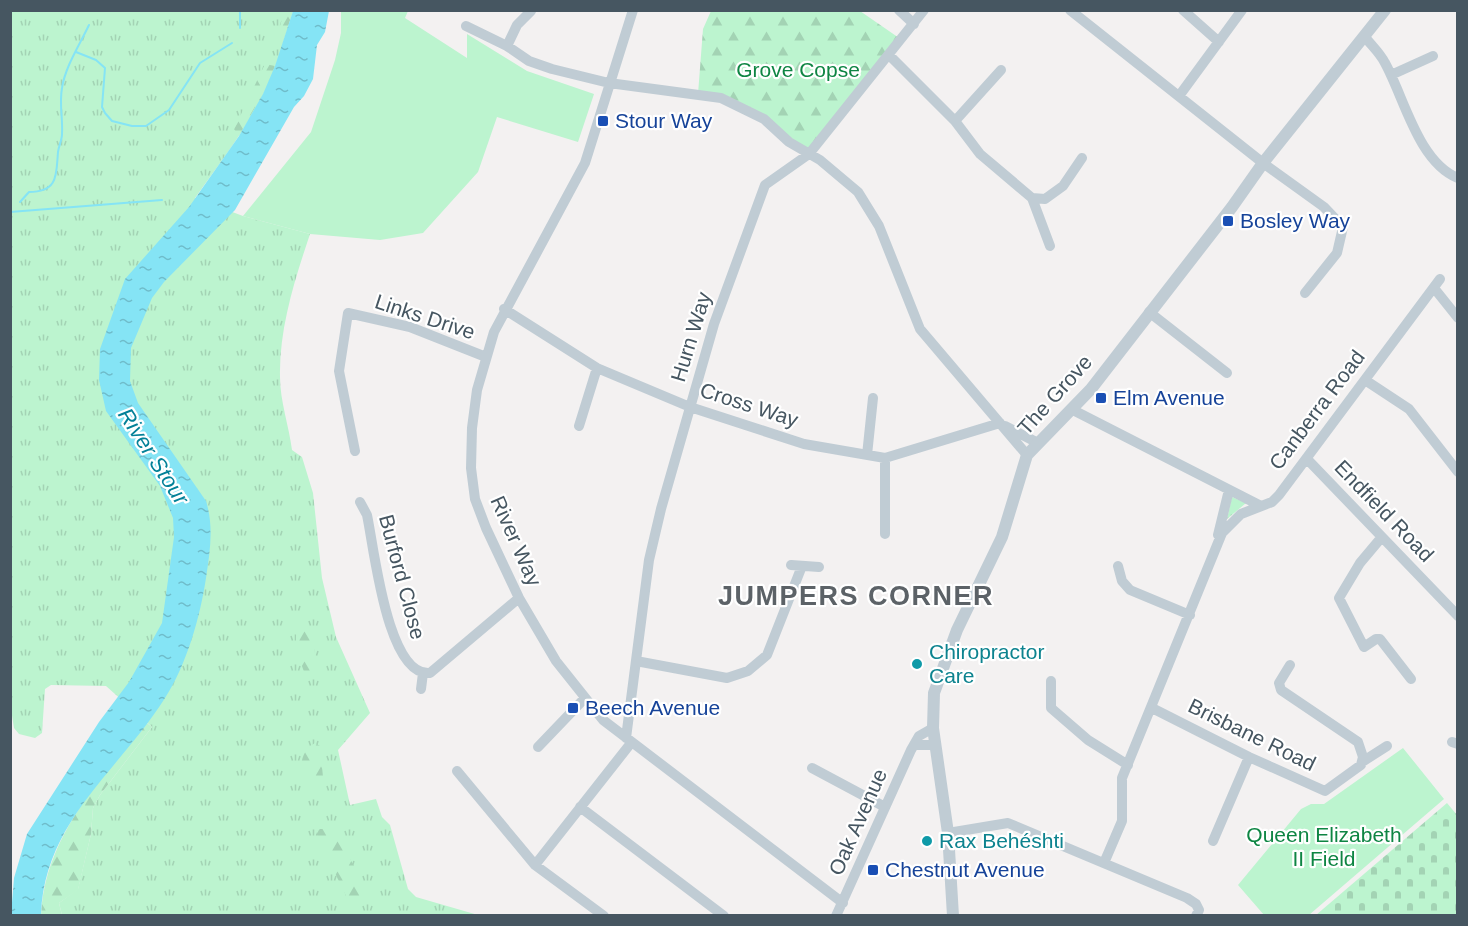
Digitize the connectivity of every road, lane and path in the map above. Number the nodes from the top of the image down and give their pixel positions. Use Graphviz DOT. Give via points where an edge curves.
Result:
graph roads {
  1 [pos="633,10"];
  2 [pos="899,10"];
  3 [pos="924,10"];
  4 [pos="1070,10"];
  5 [pos="1183,10"];
  6 [pos="1242,10"];
  7 [pos="1385,10"];
  8 [pos="531,11"];
  9 [pos="914,24"];
  10 [pos="466,26"];
  11 [pos="1365,37"];
  12 [pos="1219,42"];
  13 [pos="507,46"];
  14 [pos="890,56"];
  15 [pos="1433,56"];
  16 [pos="1002,70"];
  17 [pos="1391,75"];
  18 [pos="609,83"];
  19 [pos="1179,96"];
  20 [pos="955,121"];
  21 [pos="809,154"];
  22 [pos="1082,158"];
  23 [pos="1263,163"];
  24 [pos="1458,178"];
  25 [pos="1032,198"];
  26 [pos="1050,246"];
  27 [pos="1305,292"];
  28 [pos="504,309"];
  29 [pos="1149,312"];
  30 [pos="1458,318"];
  31 [pos="486,357"];
  32 [pos="597,368"];
  33 [pos="1227,373"];
  34 [pos="1365,380"];
  35 [pos="873,398"];
  36 [pos="690,407"];
  37 [pos="1071,409"];
  38 [pos="1000,423"];
  39 [pos="579,426"];
  40 [pos="1038,443"];
  41 [pos="355,451"];
  42 [pos="867,455"];
  43 [pos="1027,455"];
  44 [pos="885,458"];
  45 [pos="1307,459"];
  46 [pos="1458,472"];
  47 [pos="1230,490"];
  48 [pos="360,502"];
  49 [pos="1261,506"];
  50 [pos="885,534"];
  51 [pos="1381,538"];
  52 [pos="1214,549"];
  53 [pos="1118,566"];
  54 [pos="819,567"];
  55 [pos="519,598"];
  56 [pos="1190,615"];
  57 [pos="1458,616"];
  58 [pos="636,661"];
  59 [pos="1290,665"];
  60 [pos="423,673"];
  61 [pos="1411,679"];
  62 [pos="1051,681"];
  63 [pos="420,689"];
  64 [pos="584,699"];
  65 [pos="1152,708"];
  66 [pos="933,728"];
  67 [pos="628,741"];
  68 [pos="914,745"];
  69 [pos="935,745"];
  70 [pos="1387,746"];
  71 [pos="538,747"];
  72 [pos="1249,757"];
  73 [pos="1362,762"];
  74 [pos="1128,765"];
  75 [pos="812,768"];
  76 [pos="457,771"];
  77 [pos="580,807"];
  78 [pos="885,807"];
  79 [pos="948,833"];
  80 [pos="1213,841"];
  81 [pos="1104,863"];
  82 [pos="535,865"];
  83 [pos="843,903"];
  84 [pos="604,915"];
  85 [pos="724,915"];
  86 [pos="836,915"];
  87 [pos="953,915"];
  88 [pos="1196,915"];
  1 -- 18 [label="street, River Way"];
  2 -- 9 [label="street"];
  3 -- 9 [label="street, Hurn Way"];
  4 -- 19 [label="street"];
  5 -- 12 [label="street"];
  6 -- 12 [label="street"];
  7 -- 11 [label="street, The Grove"];
  8 -- 13 [label="street" via="517,25"];
  9 -- 14 [label="street, Hurn Way"];
  10 -- 13 [label="street"];
  11 -- 17 [label="street"];
  11 -- 23 [label="street, The Grove"];
  12 -- 19 [label="street"];
  13 -- 18 [label="street" via="529,61"];
  14 -- 20 [label="street"];
  14 -- 21 [label="street, Hurn Way"];
  15 -- 17 [label="street"];
  16 -- 20 [label="street"];
  17 -- 24 [label="street" via="1424,146 1437,164"];
  18 -- 21 [label="street" via="721,99 764,119"];
  18 -- 28 [label="street, River Way" via="585,162"];
  19 -- 23 [label="street"];
  20 -- 25 [label="street" via="980,154"];
  21 -- 36 [label="street, Hurn Way" via="765,185 714,324"];
  21 -- 38 [label="street" via="858,192 879,226 920,329"];
  22 -- 25 [label="street" via="1063,186 1045,199"];
  23 -- 27 [label="street" via="1324,207 1342,227 1336,253"];
  23 -- 29 [label="street, The Grove"];
  25 -- 26 [label="street"];
  28 -- 31 [label="street, River Way"];
  28 -- 32 [label="street, Cross Way"];
  29 -- 33 [label="street"];
  29 -- 37 [label="street, The Grove" via="1091,389"];
  30 -- 34 [label="street, Canberra Road" via="1437,283"];
  31 -- 41 [label="street, Links Drive" via="410,327 348,313 339,372"];
  31 -- 55 [label="street, River Way" via="472,428 472,479 486,528"];
  32 -- 36 [label="street, Cross Way"];
  32 -- 39 [label="street"];
  34 -- 45 [label="street, Canberra Road"];
  34 -- 46 [label="street" via="1409,409"];
  35 -- 42 [label="street"];
  36 -- 42 [label="street, Cross Way" via="804,444"];
  36 -- 58 [label="street, Hurn Way" via="649,560"];
  37 -- 40 [label="street, The Grove"];
  37 -- 47 [label="street"];
  38 -- 40 [label="street"];
  38 -- 43 [label="street"];
  38 -- 44 [label="street, Cross Way"];
  40 -- 43 [label="street, The Grove"];
  42 -- 44 [label="street, Cross Way"];
  43 -- 66 [label="street, The Grove" via="1002,537 936,681"];
  44 -- 50 [label="street"];
  45 -- 49 [label="street, Canberra Road" via="1272,502"];
  45 -- 51 [label="street, Endfield Road"];
  47 -- 49 [label="street"];
  47 -- 52 [label="street, Canberra Road"];
  48 -- 60 [label="street, Burford Close" via="367,515 393,634 406,661"];
  49 -- 52 [label="street, Canberra Road" via="1231,522"];
  51 -- 57 [label="street, Endfield Road"];
  51 -- 61 [label="street" via="1339,598 1364,647 1380,639"];
  52 -- 56 [label="street, Canberra Road"];
  53 -- 56 [label="street" via="1122,581 1130,590"];
  54 -- 58 [label="street" via="796,566 767,655 748,671 726,678"];
  55 -- 60 [label="street, Burford Close" via="438,667"];
  55 -- 64 [label="street, River Way"];
  56 -- 65 [label="street, Canberra Road"];
  58 -- 67 [label="street, Hurn Way"];
  59 -- 73 [label="street, Brisbane Road" via="1278,687 1358,742"];
  60 -- 63 [label="street"];
  62 -- 74 [label="street" via="1047,709"];
  64 -- 67 [label="street, River Way"];
  64 -- 71 [label="street"];
  65 -- 72 [label="street, Brisbane Road"];
  65 -- 74 [label="street, Canberra Road"];
  66 -- 68 [label="street, Oak Avenue" via="919,736"];
  66 -- 69 [label="street, The Grove"];
  67 -- 77 [label="street"];
  67 -- 83 [label="street, River Way"];
  68 -- 69 [label="street"];
  68 -- 78 [label="street, Oak Avenue"];
  69 -- 79 [label="street, The Grove"];
  70 -- 73 [label="street, Brisbane Road"];
  72 -- 73 [label="street, Brisbane Road" via="1325,791"];
  72 -- 80 [label="street"];
  74 -- 81 [label="street, Canberra Road" via="1120,789 1122,821"];
  75 -- 78 [label="street"];
  76 -- 82 [label="street"];
  77 -- 82 [label="street"];
  77 -- 85 [label="street"];
  78 -- 83 [label="street, Oak Avenue"];
  79 -- 81 [label="street" via="1008,824"];
  79 -- 87 [label="street, The Grove"];
  81 -- 88 [label="street" via="1187,898 1196,904"];
  82 -- 84 [label="street"];
  83 -- 86 [label="street, Oak Avenue"];
}
